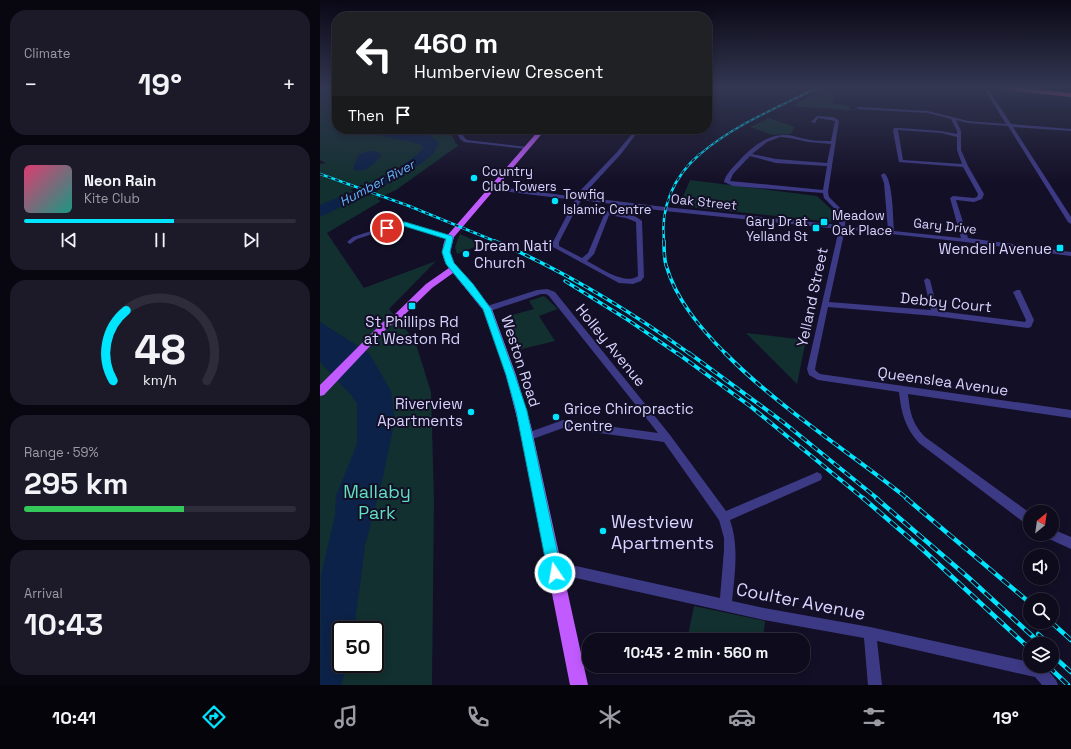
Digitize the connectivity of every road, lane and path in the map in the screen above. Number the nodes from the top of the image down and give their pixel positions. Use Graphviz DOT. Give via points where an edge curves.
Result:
graph roads {
  1 [pos="815,119"];
  2 [pos="835,119"];
  3 [pos="953,119"];
  4 [pos="1004,119"];
  5 [pos="813,122"];
  6 [pos="1008,125"];
  7 [pos="1071,130"];
  8 [pos="460,134"];
  9 [pos="541,134"];
  10 [pos="634,134"];
  11 [pos="538,136"];
  12 [pos="959,136"];
  13 [pos="833,143"];
  14 [pos="527,148"];
  15 [pos="748,154"];
  16 [pos="829,165"];
  17 [pos="965,166"];
  18 [pos="884,175"];
  19 [pos="493,188"];
  20 [pos="825,192"];
  21 [pos="579,198"];
  22 [pos="572,211"];
  23 [pos="607,214"];
  24 [pos="1071,222"];
  25 [pos="842,228"];
  26 [pos="891,232"];
  27 [pos="450,238"];
  28 [pos="965,240"];
  29 [pos="350,242"];
  30 [pos="1071,253"];
  31 [pos="582,261"];
  32 [pos="452,266"];
  33 [pos="927,280"];
  34 [pos="1017,292"];
  35 [pos="825,304"];
  36 [pos="487,309"];
  37 [pos="935,313"];
  38 [pos="812,373"];
  39 [pos="903,390"];
  40 [pos="320,392"];
  41 [pos="1071,414"];
  42 [pos="527,437"];
  43 [pos="667,438"];
  44 [pos="817,477"];
  45 [pos="1023,515"];
  46 [pos="724,517"];
  47 [pos="1059,538"];
  48 [pos="1071,543"];
  49 [pos="555,573"];
  50 [pos="725,605"];
  51 [pos="870,633"];
  52 [pos="579,685"];
  53 [pos="875,685"];
  54 [pos="1051,685"];
  1 -- 5 [label="street"];
  2 -- 13 [label="street" via="837,120"];
  3 -- 6 [label="street"];
  3 -- 12 [label="street"];
  4 -- 6 [label="street"];
  6 -- 7 [label="street"];
  6 -- 24 [label="street"];
  8 -- 14 [label="street" via="466,141"];
  9 -- 11 [label="main road"];
  10 -- 21 [label="street"];
  11 -- 14 [label="main road"];
  12 -- 17 [label="street" via="959,150"];
  12 -- 17 [label="street" via="941,132 900,129 895,131 901,161"];
  13 -- 15 [label="street" via="778,136"];
  13 -- 16 [label="street"];
  14 -- 19 [label="main road"];
  15 -- 16 [label="street" via="776,161"];
  15 -- 20 [label="street" via="737,164 727,182"];
  16 -- 20 [label="street"];
  17 -- 28 [label="street" via="981,194 980,198 974,200 953,198"];
  18 -- 26 [label="street"];
  19 -- 21 [label="street, Oak Street"];
  19 -- 27 [label="main road"];
  20 -- 25 [label="street" via="826,197 843,214"];
  21 -- 22 [label="street"];
  21 -- 25 [label="street, Oak Street"];
  22 -- 23 [label="street"];
  22 -- 31 [label="street" via="555,244 556,247"];
  23 -- 31 [label="street" via="591,254"];
  23 -- 31 [label="street" via="629,216 640,221 641,277 638,282 622,282"];
  25 -- 26 [label="street, Gary Drive"];
  25 -- 35 [label="street, Yelland Street"];
  26 -- 28 [label="street, Gary Drive"];
  27 -- 29 [label="street" via="401,224 355,238"];
  27 -- 32 [label="main road" via="446,252"];
  28 -- 30 [label="street, Gary Drive"];
  32 -- 36 [label="main road, Weston Road"];
  32 -- 40 [label="main road" via="394,320 382,327"];
  33 -- 37 [label="street"];
  34 -- 37 [label="street, Debby Court" via="1030,320 1028,325"];
  35 -- 37 [label="street, Debby Court"];
  35 -- 38 [label="street, Yelland Street"];
  36 -- 42 [label="main road, Weston Road" via="511,375"];
  36 -- 43 [label="street, Holley Avenue" via="547,291 552,294"];
  38 -- 39 [label="street, Queenslea Avenue" via="818,377"];
  39 -- 41 [label="street, Queenslea Avenue"];
  39 -- 45 [label="street" via="908,419 912,429 922,440"];
  42 -- 43 [label="street" via="563,424"];
  42 -- 49 [label="main road, Weston Road"];
  43 -- 46 [label="street, Holley Avenue"];
  44 -- 46 [label="street"];
  46 -- 50 [label="street, Holley Avenue" via="731,544"];
  47 -- 48 [label="street"];
  49 -- 50 [label="street, Coulter Avenue" via="576,572"];
  49 -- 52 [label="main road, Weston Road"];
  50 -- 51 [label="street, Coulter Avenue"];
  51 -- 53 [label="street"];
  51 -- 54 [label="street, Coulter Avenue" via="1038,671"];
}
